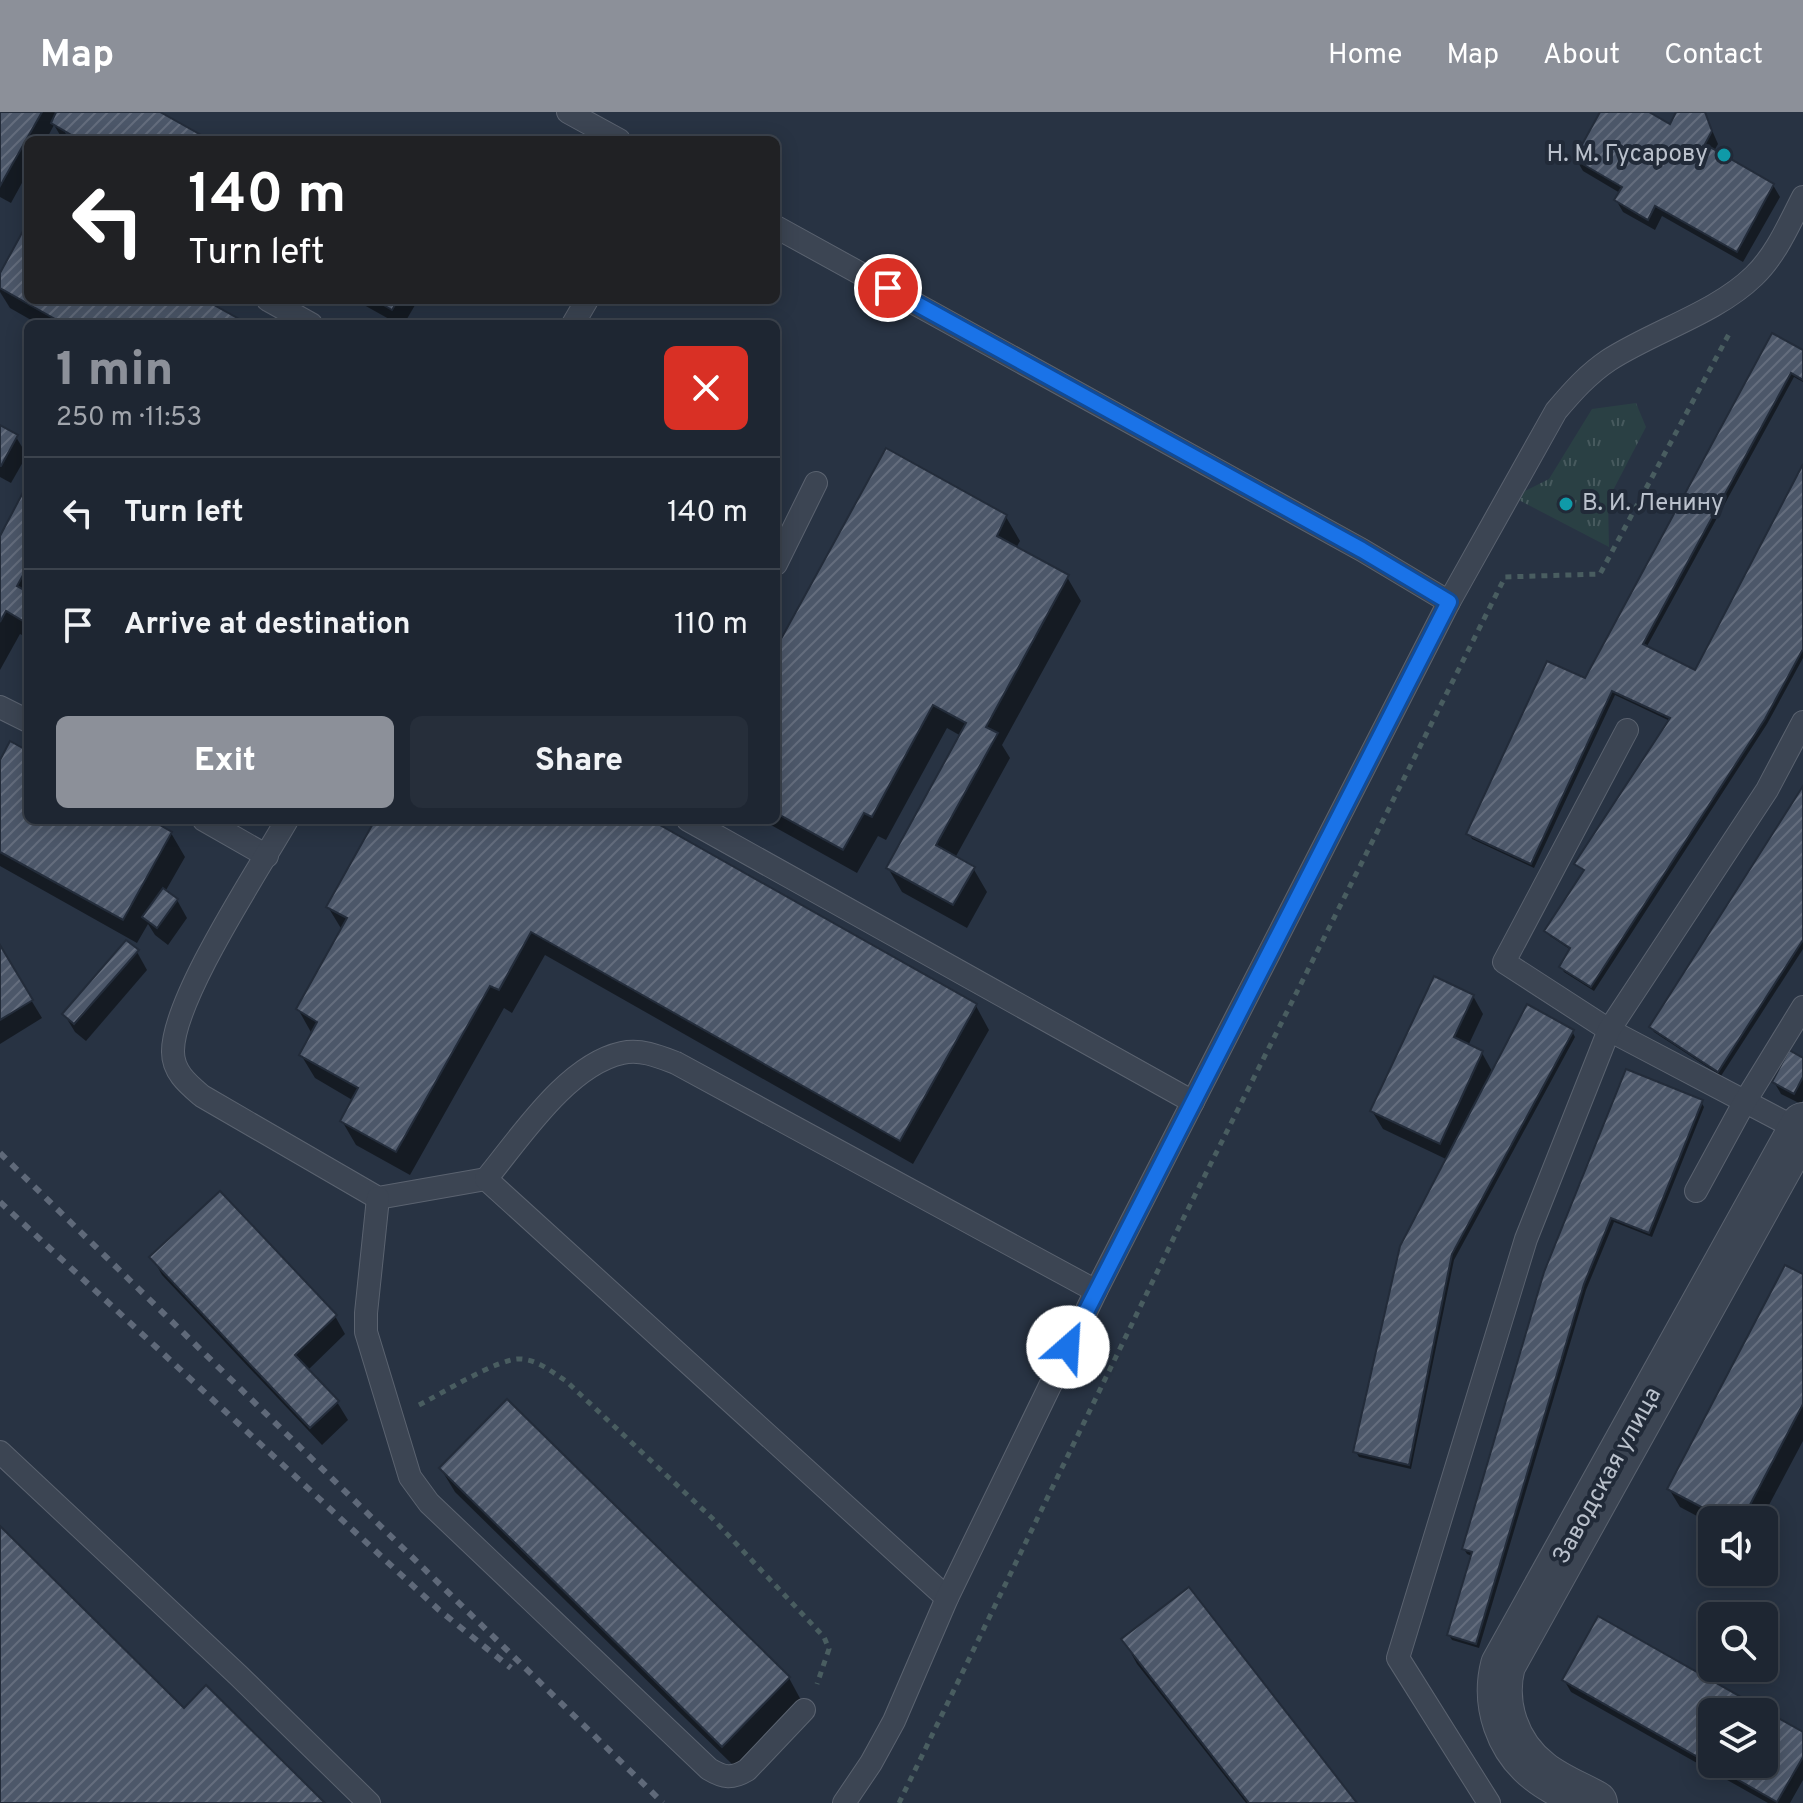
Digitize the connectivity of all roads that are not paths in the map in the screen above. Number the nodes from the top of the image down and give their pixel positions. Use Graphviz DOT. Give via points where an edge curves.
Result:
graph roads {
  1 [pos="568,112"];
  2 [pos="612,136"];
  3 [pos="1803,197"];
  4 [pos="780,229"];
  5 [pos="275,304"];
  6 [pos="304,320"];
  7 [pos="816,483"];
  8 [pos="780,556"];
  9 [pos="1449,602"];
  10 [pos="0,707"];
  11 [pos="24,719"];
  12 [pos="1803,722"];
  13 [pos="1627,730"];
  14 [pos="211,824"];
  15 [pos="285,824"];
  16 [pos="695,824"];
  17 [pos="267,856"];
  18 [pos="1803,1007"];
  19 [pos="1609,1030"];
  20 [pos="1193,1102"];
  21 [pos="1744,1103"];
  22 [pos="1802,1129"];
  23 [pos="486,1179"];
  24 [pos="1696,1191"];
  25 [pos="378,1198"];
  26 [pos="1096,1291"];
  27 [pos="0,1452"];
  28 [pos="947,1598"];
  29 [pos="804,1710"];
  30 [pos="369,1803"];
  31 [pos="844,1803"];
  32 [pos="1489,1803"];
  33 [pos="1595,1803"];
  1 -- 2 [label="lane"];
  3 -- 9 [label="lane" via="1755,276 1732,294 1609,360 1579,383 1556,411"];
  4 -- 9 [label="lane"];
  5 -- 6 [label="lane"];
  7 -- 8 [label="lane"];
  9 -- 20 [label="lane"];
  10 -- 11 [label="lane"];
  12 -- 19 [label="lane" via="1767,790"];
  13 -- 19 [label="lane" via="1504,962"];
  14 -- 17 [label="lane"];
  15 -- 17 [label="lane"];
  16 -- 20 [label="lane"];
  17 -- 25 [label="lane" via="200,972 177,1026 173,1053 181,1077 202,1096"];
  18 -- 21 [label="lane"];
  19 -- 21 [label="lane"];
  19 -- 32 [label="lane" via="1526,1239 1398,1658"];
  20 -- 26 [label="lane"];
  21 -- 22 [label="lane"];
  21 -- 24 [label="lane"];
  22 -- 33 [label="street, Заводская улица" via="1503,1665 1499,1703 1514,1743 1542,1774"];
  23 -- 25 [label="lane"];
  23 -- 26 [label="lane" via="557,1095 592,1065 622,1053 648,1052"];
  23 -- 28 [label="lane"];
  25 -- 29 [label="lane" via="366,1332 410,1477 429,1503 709,1769 736,1777"];
  26 -- 28 [label="lane"];
  27 -- 30 [label="lane"];
  28 -- 31 [label="lane" via="894,1721"];
}
